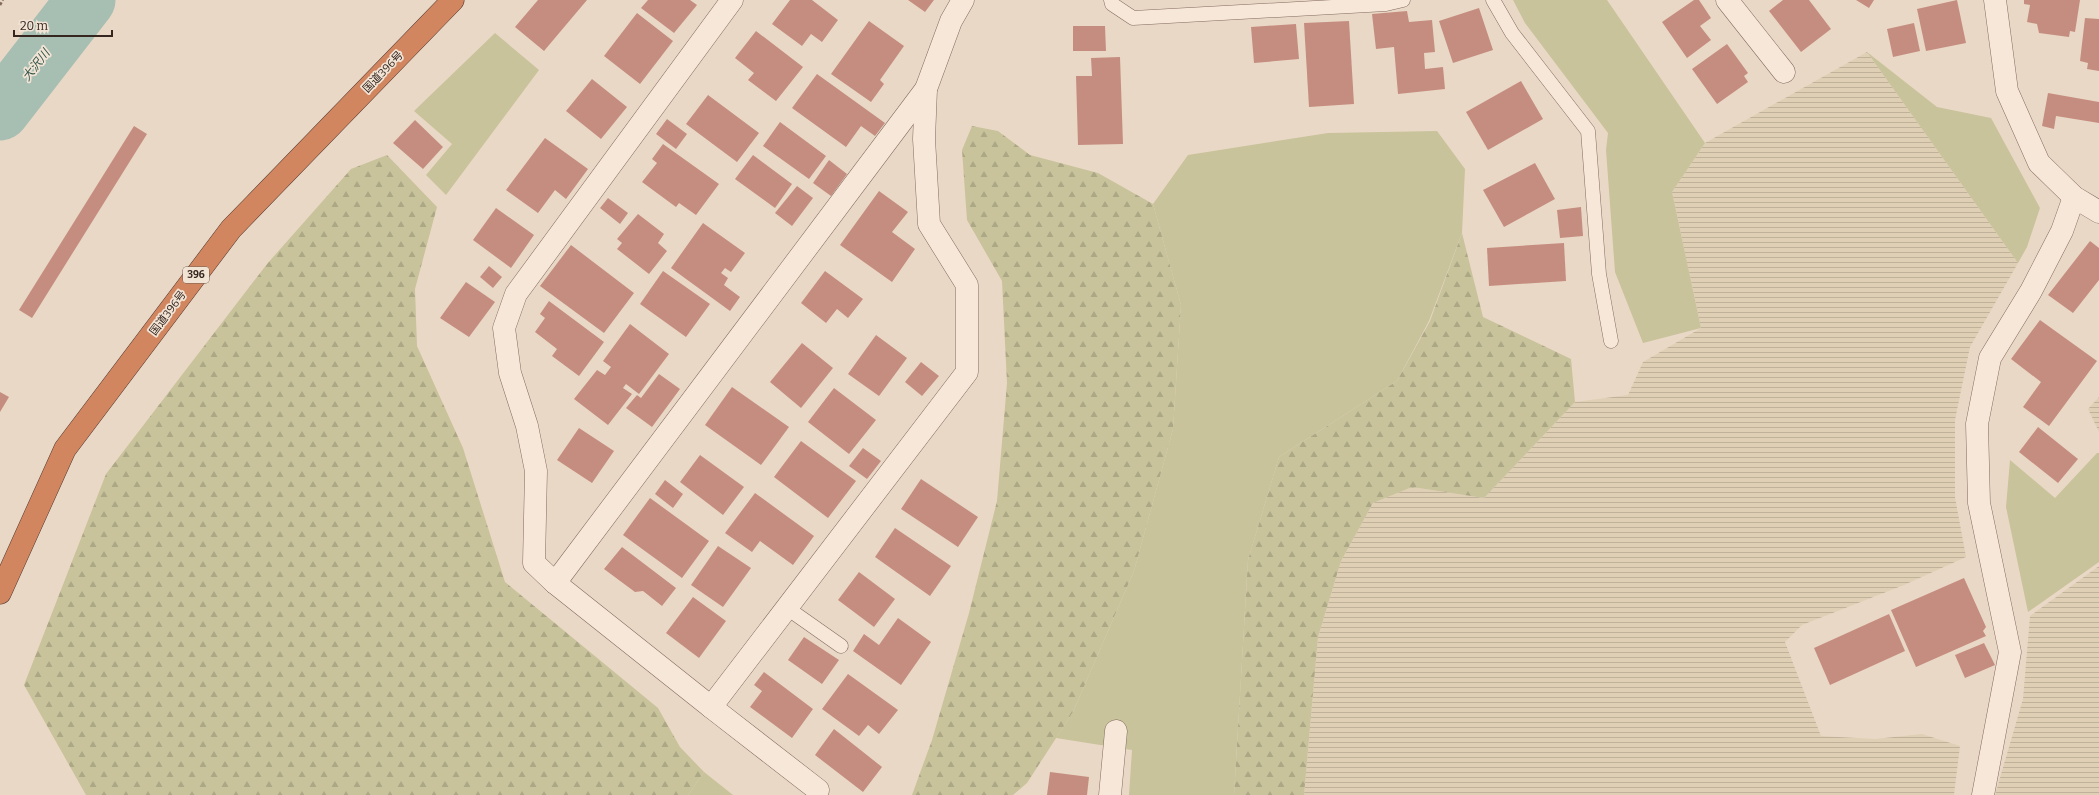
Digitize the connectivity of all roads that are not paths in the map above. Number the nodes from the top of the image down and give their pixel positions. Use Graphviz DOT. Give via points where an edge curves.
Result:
graph roads {
  1 [pos="453,0"];
  2 [pos="732,0"];
  3 [pos="963,0"];
  4 [pos="1111,0"];
  5 [pos="1403,0"];
  6 [pos="1493,0"];
  7 [pos="1728,0"];
  8 [pos="1994,0"];
  9 [pos="1784,72"];
  10 [pos="926,89"];
  11 [pos="2074,197"];
  12 [pos="2099,212"];
  13 [pos="1611,340"];
  14 [pos="556,583"];
  15 [pos="0,594"];
  16 [pos="787,608"];
  17 [pos="841,646"];
  18 [pos="712,707"];
  19 [pos="1116,731"];
  20 [pos="818,790"];
  21 [pos="1110,795"];
  22 [pos="1983,795"];
  1 -- 15 [label="highway, 国道396号 / 396" via="231,229 65,449"];
  2 -- 14 [label="street" via="516,294 504,328 510,373 528,426 536,471 534,563"];
  3 -- 10 [label="street" via="951,21"];
  4 -- 5 [label="lane" via="1112,4 1133,18 1386,4"];
  6 -- 13 [label="lane" via="1512,33 1588,131 1599,274"];
  7 -- 9 [label="street"];
  8 -- 11 [label="street" via="2008,91 2039,163"];
  10 -- 14 [label="street"];
  10 -- 16 [label="street" via="924,139 930,224 967,285 967,372"];
  11 -- 12 [label="street"];
  11 -- 22 [label="street" via="2062,231 2031,292 1990,358 1977,424 1979,502 2010,652"];
  14 -- 18 [label="street"];
  16 -- 17 [label="lane"];
  16 -- 18 [label="street"];
  18 -- 20 [label="street"];
  19 -- 21 [label="street"];
}
